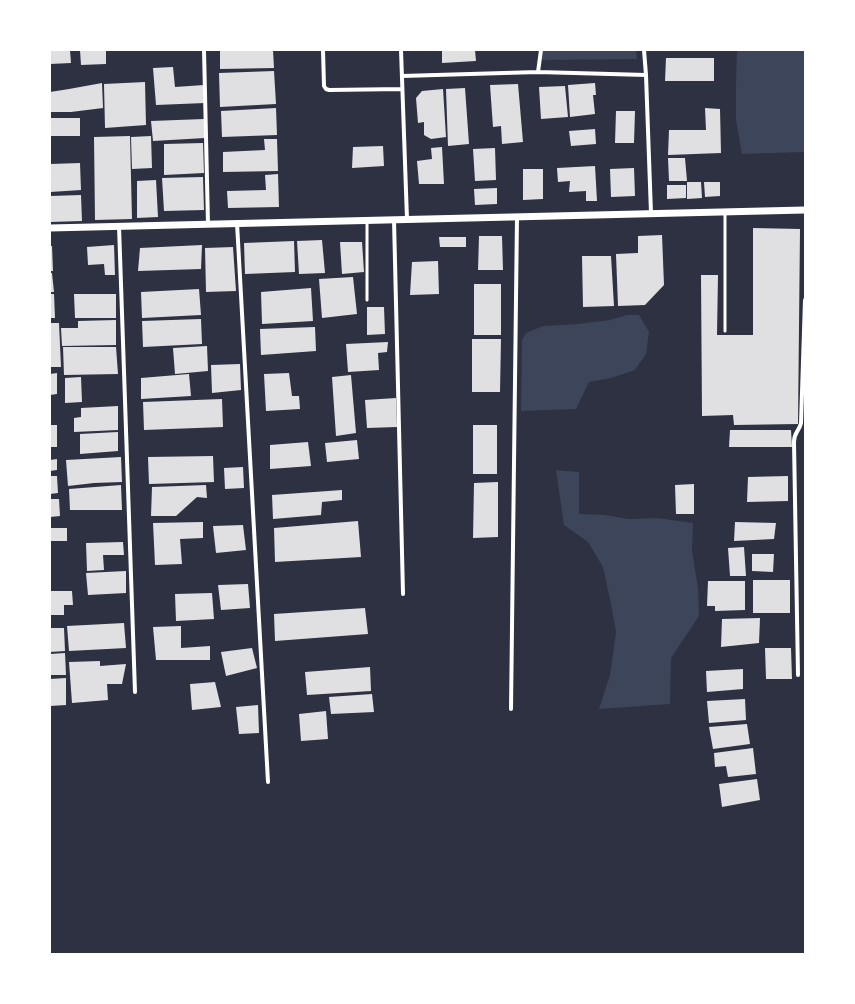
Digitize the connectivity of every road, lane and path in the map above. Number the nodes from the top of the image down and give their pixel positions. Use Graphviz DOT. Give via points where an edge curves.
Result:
graph roads {
  1 [pos="204,50"];
  2 [pos="324,50"];
  3 [pos="401,50"];
  4 [pos="541,50"];
  5 [pos="644,50"];
  6 [pos="538,72"];
  7 [pos="646,75"];
  8 [pos="402,76"];
  9 [pos="402,89"];
  10 [pos="805,210"];
  11 [pos="725,211"];
  12 [pos="651,213"];
  13 [pos="517,217"];
  14 [pos="407,219"];
  15 [pos="367,220"];
  16 [pos="394,220"];
  17 [pos="208,224"];
  18 [pos="237,224"];
  19 [pos="119,226"];
  20 [pos="50,228"];
  21 [pos="367,300"];
  22 [pos="805,300"];
  23 [pos="725,331"];
  24 [pos="403,594"];
  25 [pos="798,675"];
  26 [pos="135,692"];
  27 [pos="511,709"];
  28 [pos="268,782"];
  1 -- 17 [label="street"];
  2 -- 9 [label="street" via="326,89"];
  3 -- 8 [label="street"];
  4 -- 6 [label="street"];
  5 -- 7 [label="street"];
  6 -- 7 [label="street"];
  6 -- 8 [label="street"];
  7 -- 12 [label="street"];
  8 -- 9 [label="street"];
  9 -- 14 [label="street"];
  10 -- 11 [label="street"];
  11 -- 12 [label="street"];
  11 -- 23 [label="lane"];
  12 -- 13 [label="street"];
  13 -- 14 [label="street"];
  13 -- 27 [label="street"];
  14 -- 16 [label="street"];
  15 -- 16 [label="street"];
  15 -- 18 [label="street"];
  15 -- 21 [label="lane"];
  16 -- 24 [label="street"];
  17 -- 18 [label="street"];
  17 -- 19 [label="street"];
  18 -- 28 [label="street"];
  19 -- 20 [label="street"];
  19 -- 26 [label="street"];
  22 -- 25 [label="street" via="801,423 794,442"];
}
